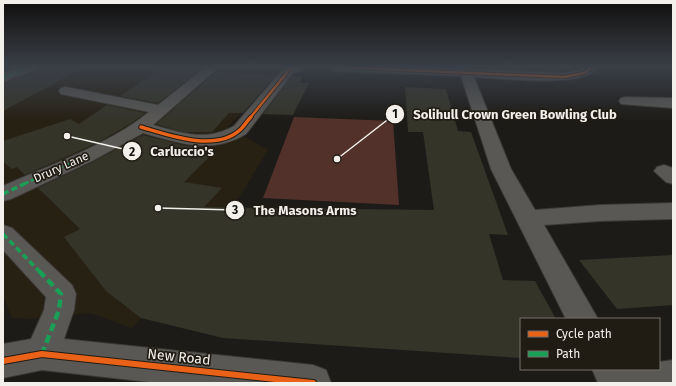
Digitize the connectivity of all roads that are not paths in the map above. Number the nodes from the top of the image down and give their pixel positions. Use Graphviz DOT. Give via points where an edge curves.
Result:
graph roads {
  1 [pos="192,85"];
  2 [pos="277,85"];
  3 [pos="470,85"];
  4 [pos="66,91"];
  5 [pos="626,101"];
  6 [pos="673,103"];
  7 [pos="162,110"];
  8 [pos="141,127"];
  9 [pos="3,194"];
  10 [pos="673,211"];
  11 [pos="528,218"];
  12 [pos="3,234"];
  13 [pos="581,318"];
  14 [pos="42,354"];
  15 [pos="3,361"];
  16 [pos="610,370"];
  17 [pos="673,378"];
  18 [pos="313,383"];
  19 [pos="617,383"];
  20 [pos="643,383"];
  1 -- 7 [label="street, Drury Lane"];
  2 -- 8 [label="street" via="240,130 231,137 208,141 181,138"];
  3 -- 11 [label="street" via="501,169"];
  4 -- 7 [label="street"];
  5 -- 6 [label="street"];
  7 -- 8 [label="street, Drury Lane"];
  8 -- 9 [label="street, Drury Lane" via="85,157"];
  10 -- 11 [label="street"];
  11 -- 13 [label="street"];
  12 -- 14 [label="street" via="61,294 59,310"];
  14 -- 15 [label="street, New Road"];
  14 -- 18 [label="street, New Road"];
  16 -- 19 [label="street"];
  17 -- 20 [label="street"];
}
